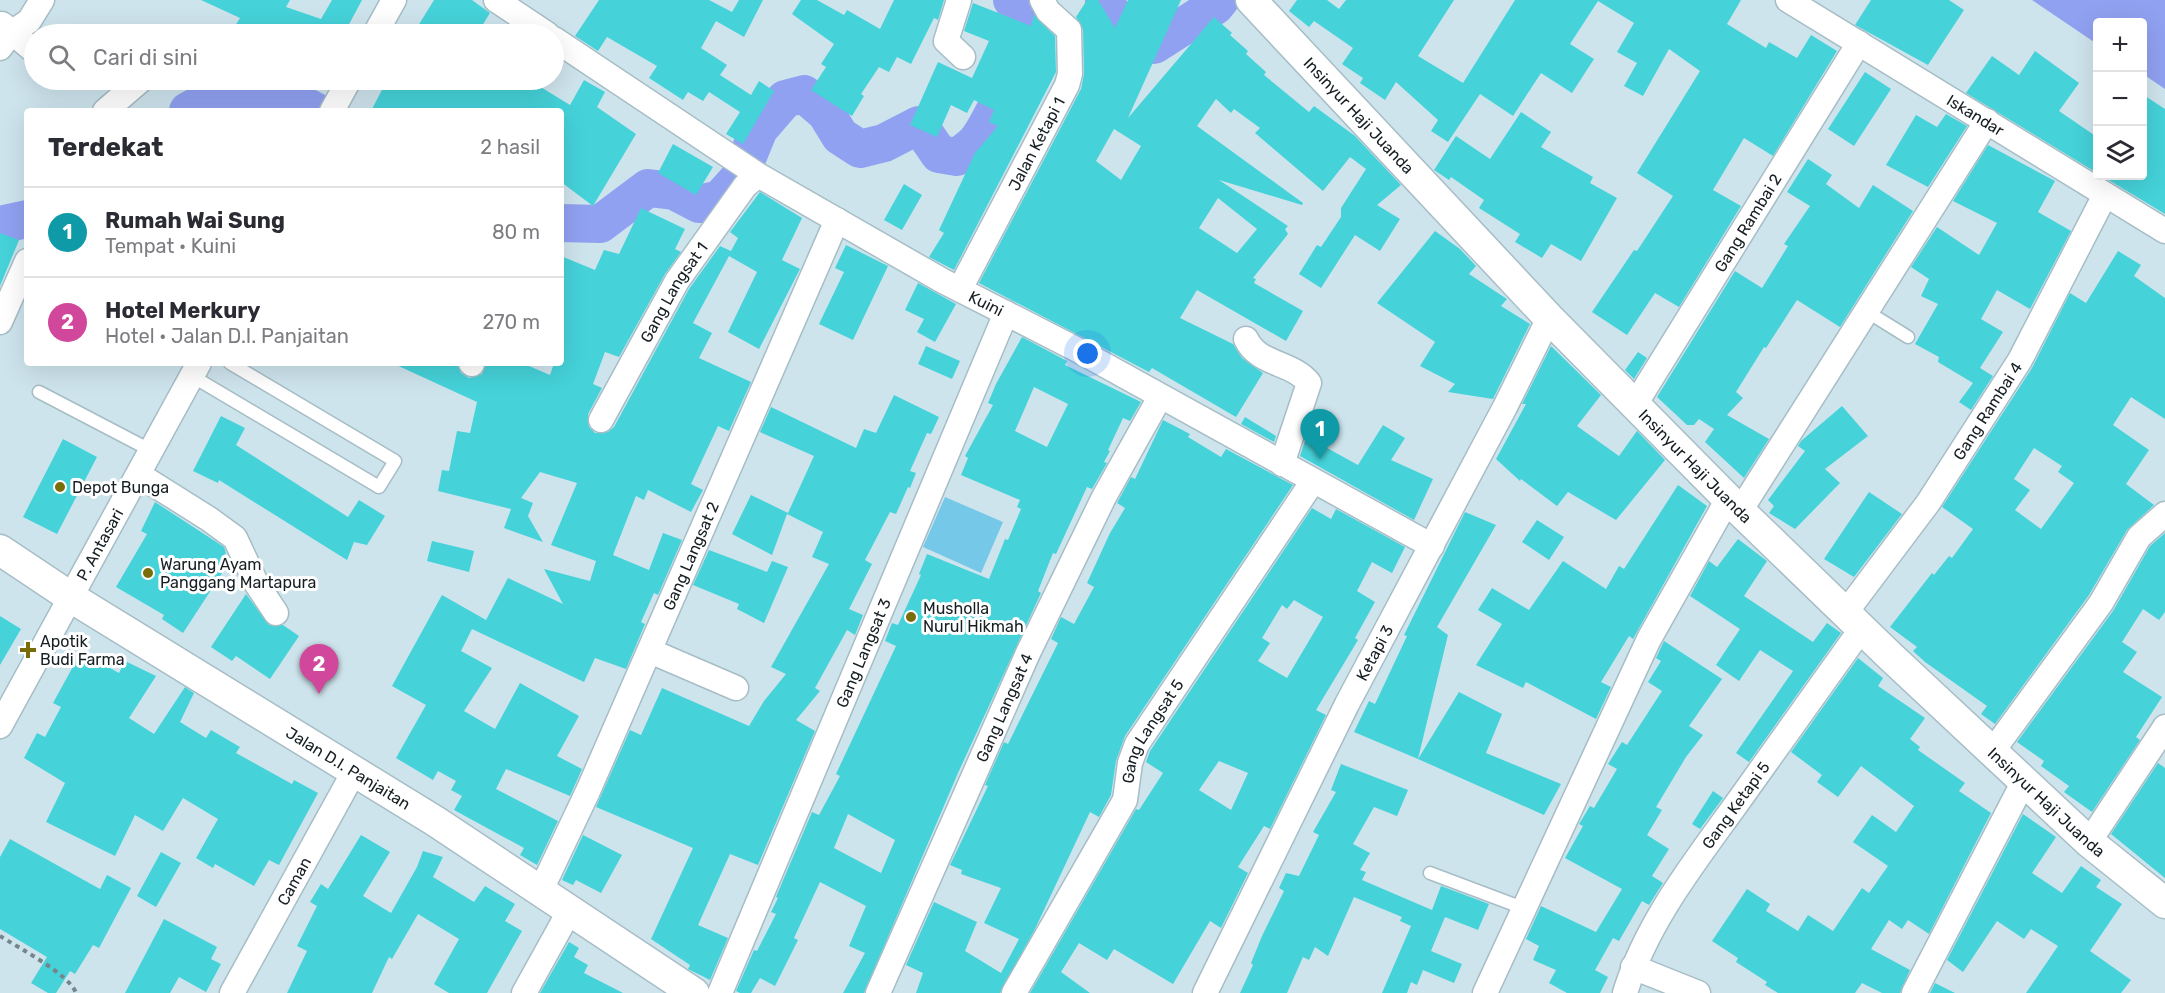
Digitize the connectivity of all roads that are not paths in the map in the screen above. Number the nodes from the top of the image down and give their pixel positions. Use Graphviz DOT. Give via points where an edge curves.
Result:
graph roads {
  1 [pos="42,0"];
  2 [pos="394,0"];
  3 [pos="495,0"];
  4 [pos="959,0"];
  5 [pos="1042,0"];
  6 [pos="1251,0"];
  7 [pos="1788,0"];
  8 [pos="381,24"];
  9 [pos="532,24"];
  10 [pos="4,34"];
  11 [pos="1859,43"];
  12 [pos="24,45"];
  13 [pos="564,46"];
  14 [pos="963,57"];
  15 [pos="129,90"];
  16 [pos="343,90"];
  17 [pos="334,107"];
  18 [pos="108,108"];
  19 [pos="1987,122"];
  20 [pos="755,173"];
  21 [pos="2105,195"];
  22 [pos="837,220"];
  23 [pos="2165,231"];
  24 [pos="24,268"];
  25 [pos="960,289"];
  26 [pos="1866,311"];
  27 [pos="1006,314"];
  28 [pos="1549,318"];
  29 [pos="0,322"];
  30 [pos="1908,337"];
  31 [pos="1246,339"];
  32 [pos="235,366"];
  33 [pos="195,369"];
  34 [pos="39,392"];
  35 [pos="1160,397"];
  36 [pos="1636,404"];
  37 [pos="601,420"];
  38 [pos="152,450"];
  39 [pos="1282,464"];
  40 [pos="139,475"];
  41 [pos="1313,481"];
  42 [pos="1734,505"];
  43 [pos="2165,514"];
  44 [pos="1432,546"];
  45 [pos="0,550"];
  46 [pos="72,598"];
  47 [pos="276,613"];
  48 [pos="1854,620"];
  49 [pos="650,651"];
  50 [pos="736,688"];
  51 [pos="0,726"];
  52 [pos="2165,728"];
  53 [pos="1992,752"];
  54 [pos="355,771"];
  55 [pos="2024,781"];
  56 [pos="2089,842"];
  57 [pos="1430,873"];
  58 [pos="541,890"];
  59 [pos="2165,903"];
  60 [pos="1523,908"];
  61 [pos="570,910"];
  62 [pos="1633,967"];
  63 [pos="232,993"];
  64 [pos="524,993"];
  65 [pos="694,993"];
  66 [pos="720,993"];
  67 [pos="878,993"];
  68 [pos="1014,993"];
  69 [pos="1205,993"];
  70 [pos="1485,993"];
  71 [pos="1625,993"];
  72 [pos="1698,993"];
  73 [pos="1914,993"];
  1 -- 10 [label="street" via="29,21"];
  2 -- 8 [label="street"];
  3 -- 9 [label="street"];
  4 -- 14 [label="street" via="946,41"];
  5 -- 25 [label="street, Jalan Ketapi 1" via="1069,30 1070,74"];
  6 -- 28 [label="street, Insinyur Haji Juanda"];
  7 -- 11 [label="street, Iskandar"];
  10 -- 12 [label="street"];
  11 -- 19 [label="street, Iskandar"];
  11 -- 36 [label="street, Gang Rambai 2"];
  13 -- 20 [label="street, Kuini"];
  15 -- 18 [label="street"];
  16 -- 17 [label="street"];
  19 -- 21 [label="street, Iskandar"];
  19 -- 26 [label="street"];
  20 -- 22 [label="street, Kuini"];
  20 -- 37 [label="street, Gang Langsat 1" via="676,281"];
  21 -- 23 [label="street, Iskandar"];
  21 -- 48 [label="street, Gang Rambai 4" via="2020,360"];
  22 -- 25 [label="street, Kuini"];
  22 -- 49 [label="street, Gang Langsat 2"];
  24 -- 29 [label="street"];
  25 -- 27 [label="street, Kuini"];
  26 -- 30 [label="lane"];
  26 -- 42 [label="street"];
  27 -- 35 [label="street, Kuini"];
  27 -- 66 [label="street, Gang Langsat 3"];
  28 -- 36 [label="street, Insinyur Haji Juanda"];
  28 -- 44 [label="street, Ketapi 3"];
  31 -- 39 [label="street" via="1257,354 1309,383"];
  32 -- 33 [label="lane" via="395,460 379,487"];
  33 -- 38 [label="street, P. Antasari"];
  34 -- 38 [label="lane"];
  35 -- 39 [label="street, Kuini"];
  35 -- 67 [label="street, Gang Langsat 4" via="1104,496 1028,653"];
  36 -- 42 [label="street, Insinyur Haji Juanda"];
  38 -- 40 [label="street, P. Antasari"];
  39 -- 41 [label="street, Kuini"];
  40 -- 46 [label="street, P. Antasari"];
  40 -- 47 [label="street" via="235,538 256,583"];
  41 -- 44 [label="street, Kuini"];
  41 -- 68 [label="street, Gang Langsat 5" via="1137,744 1125,800"];
  42 -- 48 [label="street, Insinyur Haji Juanda"];
  42 -- 60 [label="street" via="1648,639"];
  43 -- 53 [label="street" via="2139,537 2102,603"];
  44 -- 69 [label="street, Ketapi 3" via="1347,704"];
  45 -- 46 [label="street, Jalan D.I. Panjaitan"];
  46 -- 51 [label="street, P. Antasari"];
  46 -- 54 [label="street, Jalan D.I. Panjaitan"];
  48 -- 53 [label="street, Insinyur Haji Juanda"];
  48 -- 62 [label="street, Gang Ketapi 5" via="1657,921"];
  49 -- 50 [label="street"];
  49 -- 58 [label="street, Gang Langsat 2"];
  52 -- 56 [label="street"];
  53 -- 55 [label="street, Insinyur Haji Juanda"];
  54 -- 58 [label="street, Jalan D.I. Panjaitan"];
  54 -- 63 [label="street, Caman"];
  55 -- 56 [label="street, Insinyur Haji Juanda"];
  55 -- 73 [label="street"];
  56 -- 59 [label="street, Insinyur Haji Juanda"];
  57 -- 60 [label="lane"];
  58 -- 61 [label="street, Jalan D.I. Panjaitan"];
  60 -- 70 [label="street"];
  61 -- 64 [label="street"];
  61 -- 65 [label="street, Jalan D.I. Panjaitan"];
  62 -- 71 [label="street, Gang Ketapi 5"];
  62 -- 72 [label="street"];
}
